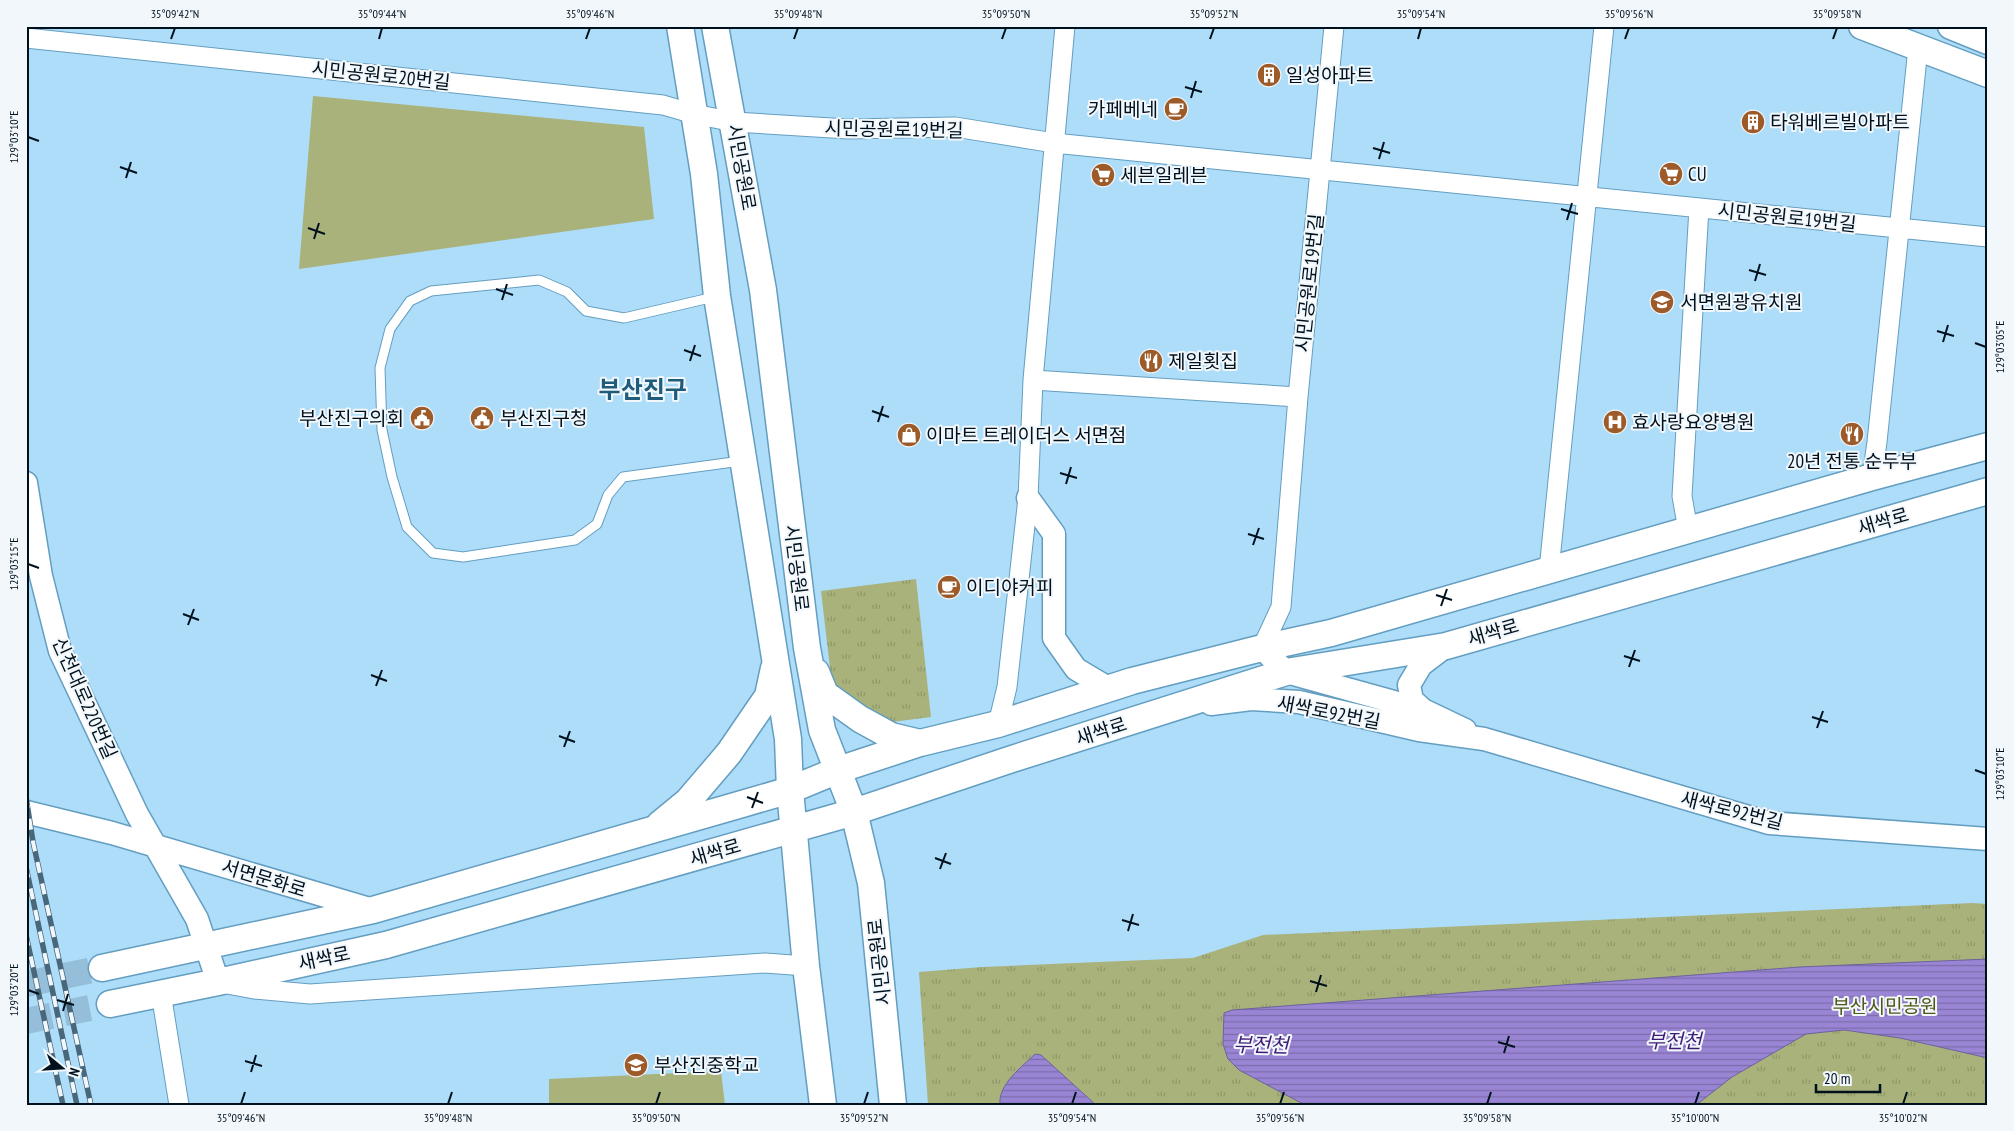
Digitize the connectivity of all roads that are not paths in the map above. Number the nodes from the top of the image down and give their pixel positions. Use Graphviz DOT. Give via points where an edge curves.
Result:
graph roads {
  1 [pos="680,26"];
  2 [pos="715,26"];
  3 [pos="1066,26"];
  4 [pos="1334,26"];
  5 [pos="1604,26"];
  6 [pos="1862,26"];
  7 [pos="1951,26"];
  8 [pos="26,38"];
  9 [pos="1988,41"];
  10 [pos="1918,48"];
  11 [pos="1988,74"];
  12 [pos="694,114"];
  13 [pos="734,122"];
  14 [pos="1054,143"];
  15 [pos="1320,169"];
  16 [pos="1587,197"];
  17 [pos="1700,208"];
  18 [pos="1899,228"];
  19 [pos="1988,237"];
  20 [pos="717,296"];
  21 [pos="1033,380"];
  22 [pos="1298,397"];
  23 [pos="1988,446"];
  24 [pos="742,461"];
  25 [pos="1872,477"];
  26 [pos="26,483"];
  27 [pos="1988,491"];
  28 [pos="1028,498"];
  29 [pos="1688,530"];
  30 [pos="1549,570"];
  31 [pos="1446,646"];
  32 [pos="807,648"];
  33 [pos="1262,648"];
  34 [pos="776,660"];
  35 [pos="1286,672"];
  36 [pos="1108,688"];
  37 [pos="1423,710"];
  38 [pos="1145,716"];
  39 [pos="998,724"];
  40 [pos="1484,739"];
  41 [pos="920,743"];
  42 [pos="838,770"];
  43 [pos="790,790"];
  44 [pos="26,812"];
  45 [pos="854,812"];
  46 [pos="653,830"];
  47 [pos="793,830"];
  48 [pos="1988,839"];
  49 [pos="155,846"];
  50 [pos="373,910"];
  51 [pos="206,945"];
  52 [pos="806,966"];
  53 [pos="102,968"];
  54 [pos="218,982"];
  55 [pos="161,993"];
  56 [pos="110,1004"];
  57 [pos="179,1105"];
  58 [pos="823,1105"];
  59 [pos="893,1105"];
  1 -- 12 [label="main road, 시민공원로"];
  2 -- 13 [label="main road, 시민공원로"];
  3 -- 14 [label="street"];
  4 -- 15 [label="street"];
  5 -- 16 [label="street"];
  6 -- 10 [label="main road"];
  7 -- 9 [label="main road"];
  8 -- 12 [label="street, 시민공원로20번길" via="663,104"];
  10 -- 11 [label="main road"];
  10 -- 18 [label="street"];
  12 -- 13 [label="street, 시민공원로20번길"];
  12 -- 20 [label="main road, 시민공원로"];
  13 -- 14 [label="street, 시민공원로19번길" via="848,129 955,127"];
  13 -- 32 [label="main road, 시민공원로" via="763,290"];
  14 -- 15 [label="street, 시민공원로19번길"];
  14 -- 21 [label="street"];
  15 -- 16 [label="street, 시민공원로19번길"];
  15 -- 22 [label="street, 시민공원로19번길"];
  16 -- 17 [label="street, 시민공원로19번길"];
  16 -- 30 [label="street"];
  17 -- 18 [label="street, 시민공원로19번길"];
  17 -- 29 [label="street" via="1682,496"];
  18 -- 19 [label="street, 시민공원로19번길"];
  18 -- 25 [label="street"];
  20 -- 24 [label="main road, 시민공원로"];
  20 -- 24 [label="lane" via="624,318 586,311 567,292 539,280 431,291 410,301 390,329 380,368 382,430 407,527 433,553 463,557 575,540 597,524 608,495 623,478"];
  21 -- 22 [label="street"];
  21 -- 28 [label="street"];
  22 -- 33 [label="street" via="1281,607"];
  23 -- 25 [label="main road, 새싹로"];
  24 -- 34 [label="main road, 시민공원로"];
  25 -- 29 [label="main road, 새싹로"];
  26 -- 49 [label="street, 신천대로220번길" via="41,576 60,651"];
  27 -- 31 [label="main road, 새싹로"];
  28 -- 36 [label="street, 새싹로" via="1054,534 1054,638 1076,669"];
  28 -- 39 [label="street" via="1007,687"];
  29 -- 30 [label="main road, 새싹로"];
  30 -- 33 [label="main road, 새싹로" via="1331,633"];
  31 -- 35 [label="main road, 새싹로"];
  31 -- 37 [label="street" via="1421,665 1410,685 1412,700"];
  32 -- 41 [label="main road" via="825,694 860,719 892,736"];
  32 -- 42 [label="main road, 시민공원로" via="822,730"];
  33 -- 35 [label="street, 새싹로92번길"];
  33 -- 36 [label="main road, 새싹로"];
  34 -- 43 [label="main road, 시민공원로" via="788,739"];
  34 -- 46 [label="main road" via="768,696 729,753 688,801"];
  35 -- 37 [label="street, 새싹로92번길"];
  35 -- 38 [label="main road, 새싹로"];
  36 -- 39 [label="main road, 새싹로"];
  37 -- 40 [label="street, 새싹로92번길"];
  38 -- 40 [label="street, 새싹로92번길" via="1204,705 1270,700 1299,702 1419,730"];
  38 -- 45 [label="main road, 새싹로"];
  39 -- 41 [label="main road, 새싹로"];
  40 -- 48 [label="street, 새싹로92번길" via="1769,823"];
  41 -- 42 [label="main road, 새싹로"];
  42 -- 43 [label="main road, 새싹로"];
  42 -- 45 [label="main road, 시민공원로"];
  43 -- 46 [label="main road, 새싹로"];
  43 -- 47 [label="main road, 시민공원로"];
  44 -- 49 [label="street, 서면문화로"];
  45 -- 47 [label="main road, 새싹로"];
  45 -- 59 [label="main road, 시민공원로" via="871,883"];
  46 -- 50 [label="main road, 새싹로"];
  47 -- 52 [label="main road, 시민공원로"];
  47 -- 54 [label="main road, 새싹로" via="386,945"];
  49 -- 50 [label="street, 서면문화로"];
  49 -- 51 [label="street" via="197,919"];
  50 -- 51 [label="main road, 새싹로"];
  51 -- 53 [label="main road, 새싹로"];
  51 -- 54 [label="street"];
  52 -- 54 [label="street, 새싹로" via="765,963 310,994"];
  52 -- 58 [label="main road, 시민공원로"];
  54 -- 55 [label="main road, 새싹로"];
  55 -- 56 [label="main road, 새싹로"];
  55 -- 57 [label="street"];
}
